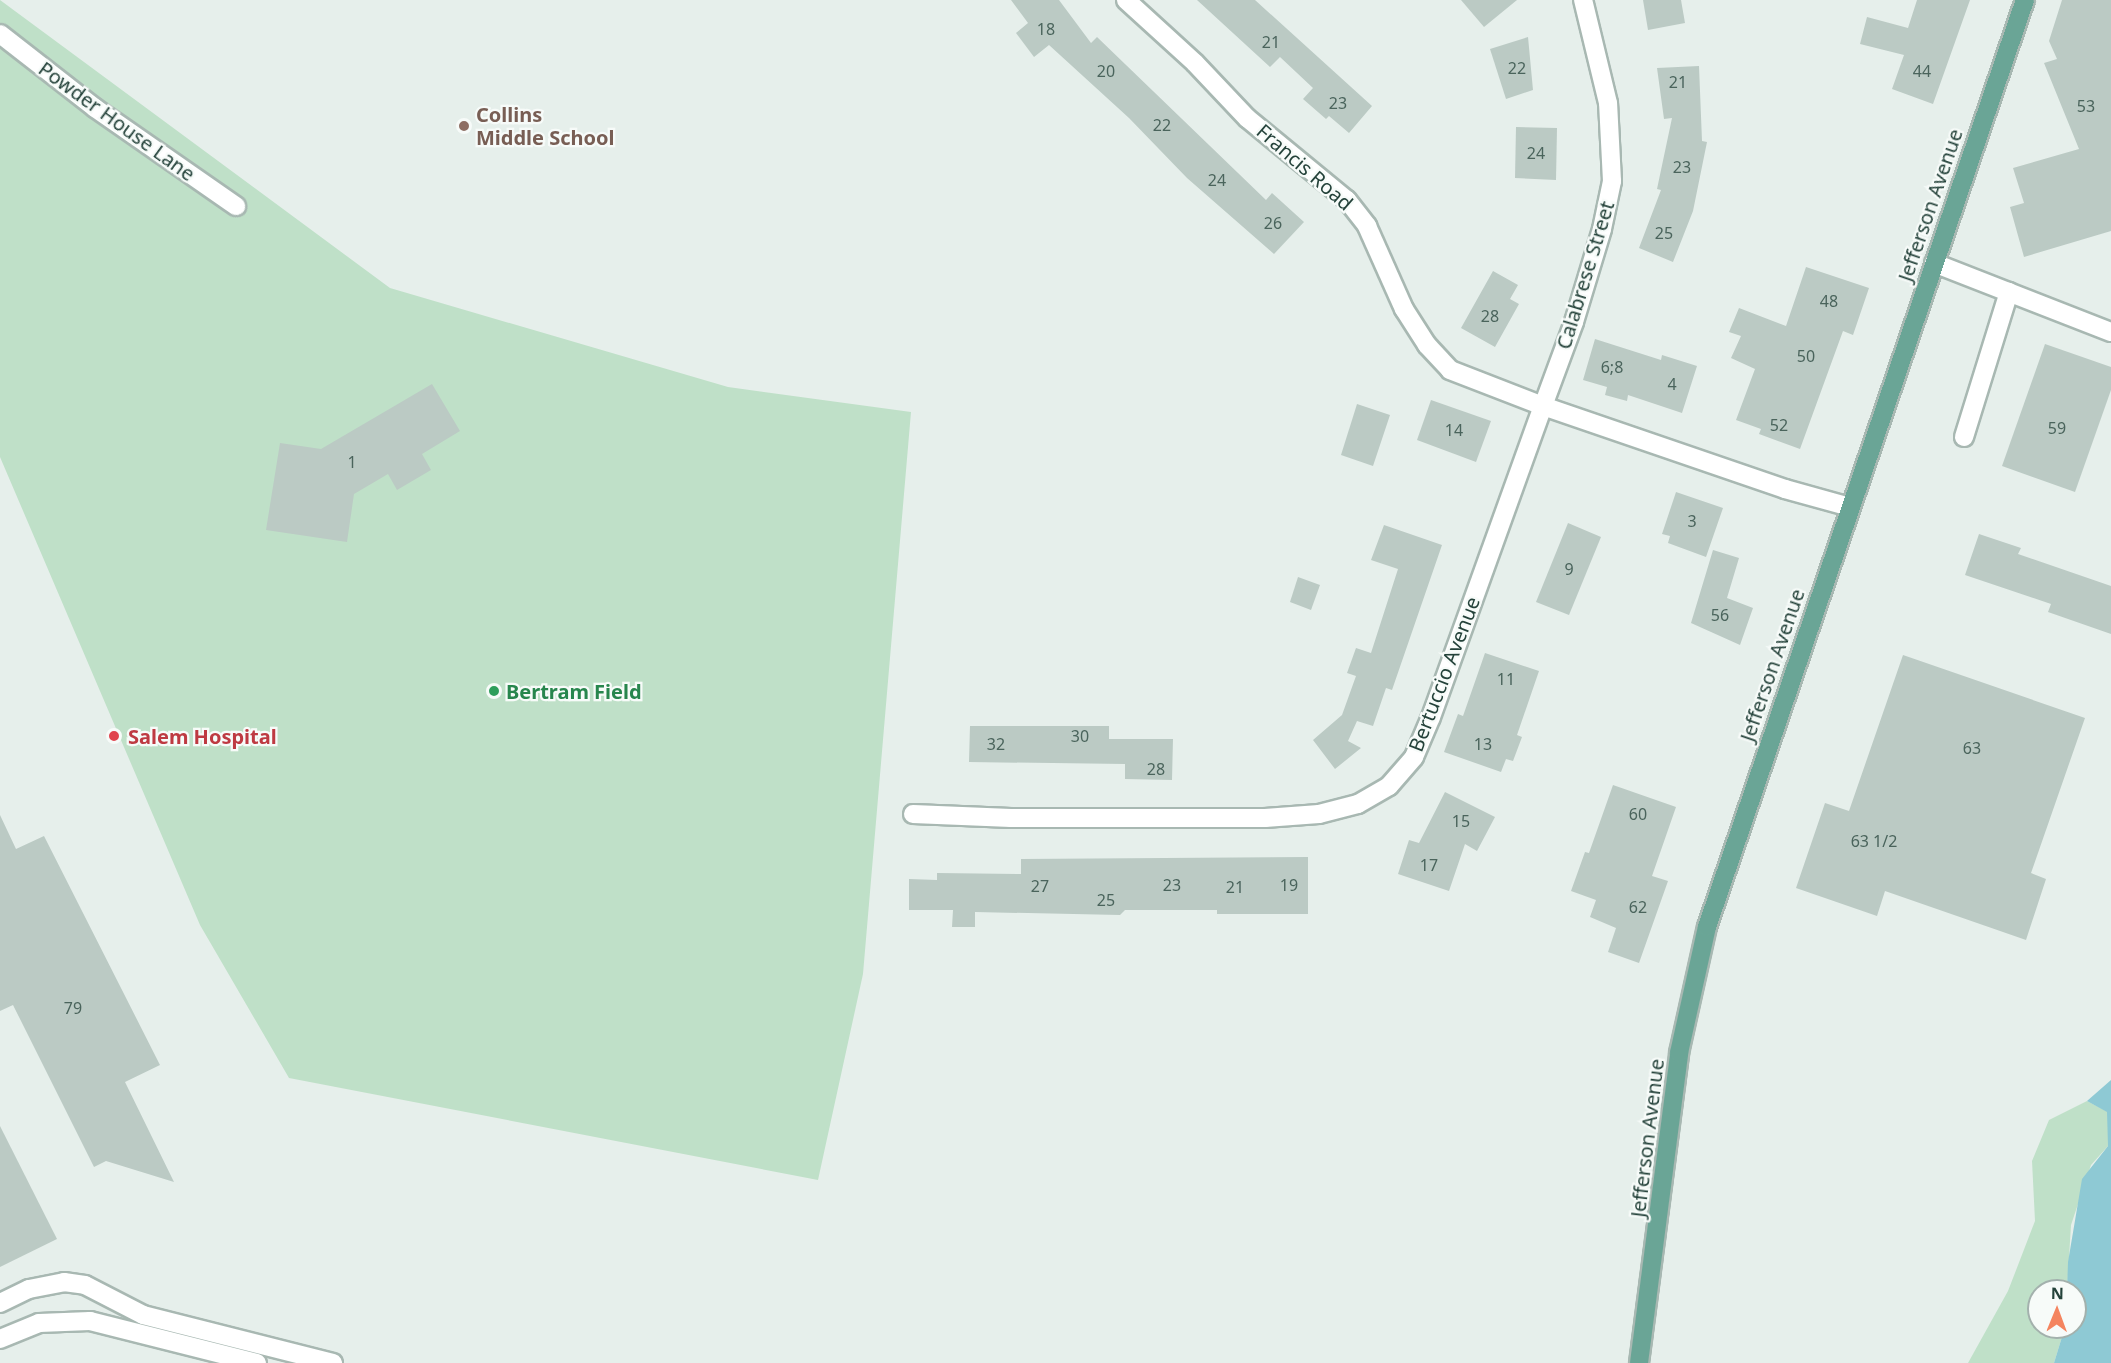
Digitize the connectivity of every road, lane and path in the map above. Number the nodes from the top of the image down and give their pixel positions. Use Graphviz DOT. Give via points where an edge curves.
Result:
graph roads {
  1 [pos="1126,0"];
  2 [pos="1583,0"];
  3 [pos="2025,0"];
  4 [pos="0,34"];
  5 [pos="236,206"];
  6 [pos="1934,263"];
  7 [pos="2009,292"];
  8 [pos="2111,332"];
  9 [pos="1543,406"];
  10 [pos="1964,437"];
  11 [pos="1850,507"];
  12 [pos="913,814"];
  13 [pos="0,1303"];
  14 [pos="0,1339"];
  15 [pos="257,1363"];
  16 [pos="333,1363"];
  17 [pos="1639,1363"];
  1 -- 9 [label="street, Francis Road" via="1247,117 1347,200 1367,226 1404,309 1450,370"];
  2 -- 9 [label="street, Calabrese Street" via="1608,103 1612,181 1587,281"];
  3 -- 6 [label="main road, Jefferson Avenue"];
  4 -- 5 [label="street, Powder House Lane" via="95,108"];
  6 -- 7 [label="street"];
  6 -- 11 [label="main road, Jefferson Avenue"];
  7 -- 8 [label="street"];
  7 -- 10 [label="street"];
  9 -- 11 [label="street" via="1785,489"];
  9 -- 12 [label="street, Bertuccio Avenue" via="1431,717 1414,757 1389,786 1358,804 1319,814 1264,818"];
  11 -- 17 [label="main road, Jefferson Avenue" via="1723,877 1691,990"];
  13 -- 16 [label="street" via="29,1289 64,1282 85,1285 143,1315"];
  14 -- 15 [label="street" via="39,1323 90,1321"];
}
